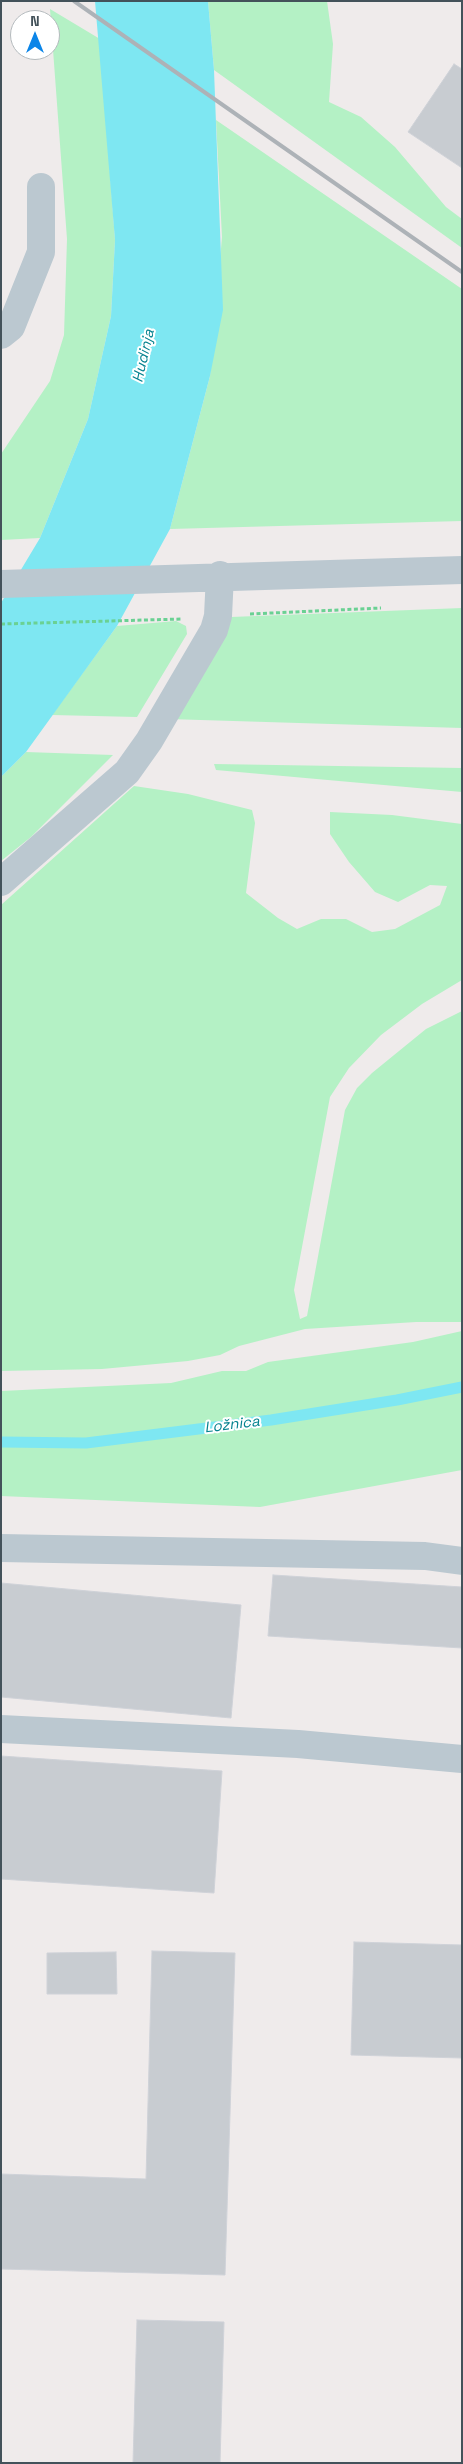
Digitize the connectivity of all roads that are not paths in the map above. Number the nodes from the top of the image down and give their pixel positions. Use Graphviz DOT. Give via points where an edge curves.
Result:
graph roads {
  1 [pos="41,187"];
  2 [pos="1,335"];
  3 [pos="462,570"];
  4 [pos="211,576"];
  5 [pos="1,584"];
  6 [pos="1,882"];
  7 [pos="1,1548"];
  8 [pos="462,1561"];
  9 [pos="1,1729"];
  10 [pos="462,1759"];
  1 -- 2 [label="street" via="40,252 11,327"];
  3 -- 4 [label="street"];
  4 -- 5 [label="street"];
  4 -- 6 [label="street" via="218,616 214,630 168,710 127,772"];
  7 -- 8 [label="street" via="425,1556"];
  9 -- 10 [label="street" via="298,1744"];
}
